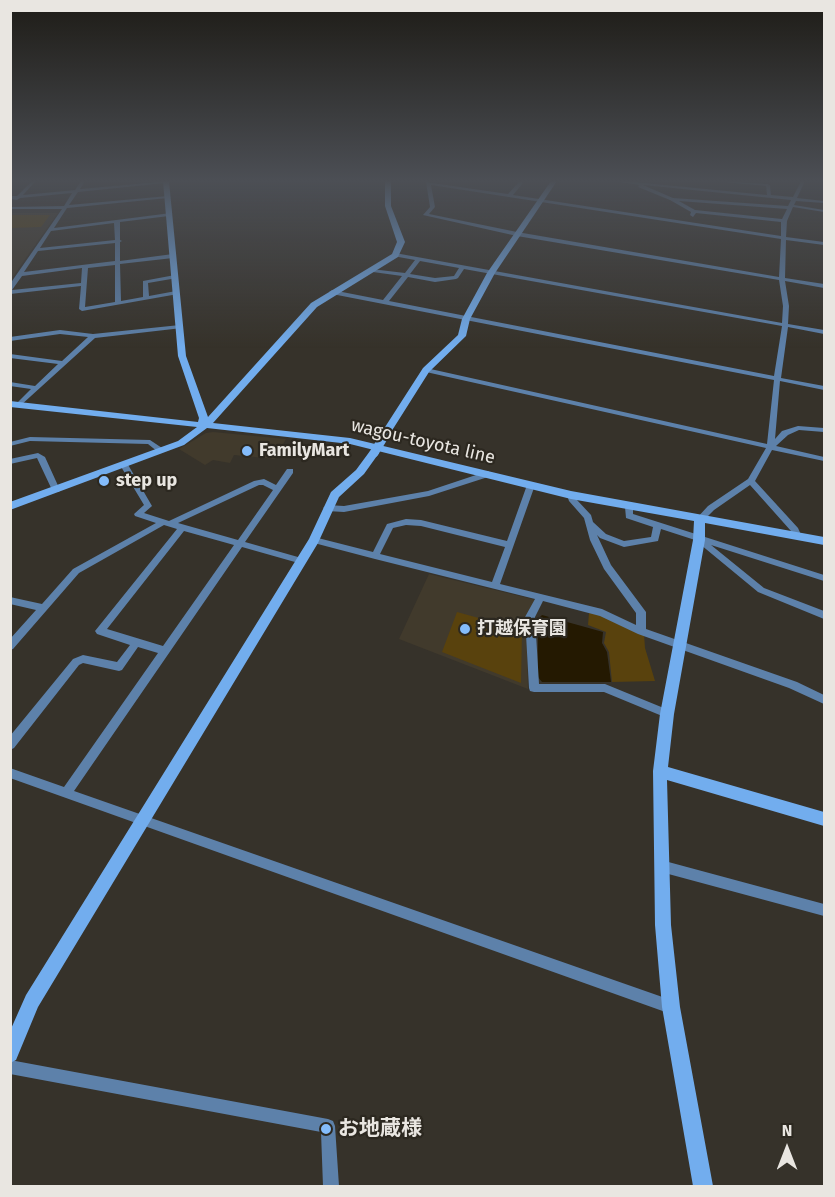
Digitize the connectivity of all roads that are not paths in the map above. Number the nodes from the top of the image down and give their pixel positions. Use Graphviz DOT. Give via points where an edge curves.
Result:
graph roads {
  1 [pos="46,237"];
  2 [pos="119,237"];
  3 [pos="171,237"];
  4 [pos="399,237"];
  5 [pos="515,237"];
  6 [pos="534,237"];
  7 [pos="783,237"];
  8 [pos="119,241"];
  9 [pos="825,244"];
  10 [pos="36,250"];
  11 [pos="395,255"];
  12 [pos="173,256"];
  13 [pos="418,259"];
  14 [pos="119,263"];
  15 [pos="85,267"];
  16 [pos="463,267"];
  17 [pos="373,270"];
  18 [pos="491,273"];
  19 [pos="21,274"];
  20 [pos="406,276"];
  21 [pos="175,277"];
  22 [pos="782,278"];
  23 [pos="84,284"];
  24 [pos="825,286"];
  25 [pos="10,291"];
  26 [pos="332,292"];
  27 [pos="176,293"];
  28 [pos="146,298"];
  29 [pos="385,302"];
  30 [pos="118,303"];
  31 [pos="466,319"];
  32 [pos="785,325"];
  33 [pos="180,327"];
  34 [pos="825,332"];
  35 [pos="93,336"];
  36 [pos="10,339"];
  37 [pos="10,356"];
  38 [pos="64,363"];
  39 [pos="426,370"];
  40 [pos="777,379"];
  41 [pos="10,384"];
  42 [pos="37,388"];
  43 [pos="825,388"];
  44 [pos="14,404"];
  45 [pos="202,426"];
  46 [pos="825,430"];
  47 [pos="10,444"];
  48 [pos="771,447"];
  49 [pos="161,450"];
  50 [pos="825,459"];
  51 [pos="10,462"];
  52 [pos="124,465"];
  53 [pos="290,471"];
  54 [pos="488,474"];
  55 [pos="751,480"];
  56 [pos="531,485"];
  57 [pos="277,489"];
  58 [pos="56,490"];
  59 [pos="571,495"];
  60 [pos="10,506"];
  61 [pos="629,507"];
  62 [pos="327,508"];
  63 [pos="700,519"];
  64 [pos="166,523"];
  65 [pos="591,524"];
  66 [pos="658,525"];
  67 [pos="183,527"];
  68 [pos="798,537"];
  69 [pos="699,539"];
  70 [pos="314,540"];
  71 [pos="825,541"];
  72 [pos="241,542"];
  73 [pos="509,545"];
  74 [pos="375,556"];
  75 [pos="302,561"];
  76 [pos="825,578"];
  77 [pos="495,586"];
  78 [pos="540,598"];
  79 [pos="10,600"];
  80 [pos="44,608"];
  81 [pos="825,615"];
  82 [pos="641,631"];
  83 [pos="136,643"];
  84 [pos="680,645"];
  85 [pos="10,646"];
  86 [pos="165,651"];
  87 [pos="825,700"];
  88 [pos="667,714"];
  89 [pos="10,745"];
  90 [pos="660,771"];
  91 [pos="10,773"];
  92 [pos="66,793"];
  93 [pos="143,819"];
  94 [pos="825,819"];
  95 [pos="661,866"];
  96 [pos="825,910"];
  97 [pos="670,1007"];
  98 [pos="10,1054"];
  99 [pos="10,1067"];
  100 [pos="331,1186"];
  101 [pos="703,1186"];
  1 -- 10 [label="street"];
  2 -- 8 [label="street"];
  3 -- 12 [label="street"];
  4 -- 11 [label="street"];
  5 -- 18 [label="street"];
  6 -- 22 [label="street"];
  7 -- 9 [label="street"];
  7 -- 22 [label="street"];
  8 -- 10 [label="street"];
  8 -- 14 [label="street"];
  10 -- 19 [label="street"];
  11 -- 13 [label="street"];
  11 -- 17 [label="street"];
  12 -- 14 [label="street"];
  12 -- 21 [label="street"];
  13 -- 16 [label="street"];
  13 -- 20 [label="street"];
  14 -- 15 [label="street"];
  14 -- 30 [label="street"];
  15 -- 19 [label="street"];
  15 -- 23 [label="street"];
  16 -- 18 [label="street"];
  16 -- 20 [label="street" via="456,277 442,280"];
  17 -- 20 [label="street"];
  17 -- 26 [label="street"];
  18 -- 31 [label="street"];
  18 -- 32 [label="street"];
  19 -- 25 [label="street"];
  20 -- 29 [label="street"];
  21 -- 27 [label="street"];
  21 -- 28 [label="street" via="145,282"];
  22 -- 24 [label="street"];
  22 -- 32 [label="street"];
  23 -- 25 [label="street"];
  23 -- 30 [label="street" via="82,309"];
  26 -- 29 [label="street"];
  26 -- 45 [label="street" via="310,309"];
  27 -- 28 [label="street"];
  27 -- 33 [label="street"];
  28 -- 30 [label="street"];
  29 -- 31 [label="street"];
  31 -- 39 [label="street" via="465,332 458,342"];
  31 -- 40 [label="street"];
  32 -- 34 [label="street"];
  32 -- 40 [label="street"];
  33 -- 35 [label="street"];
  33 -- 45 [label="street" via="184,362 204,418"];
  35 -- 36 [label="street" via="60,332"];
  35 -- 38 [label="street"];
  37 -- 38 [label="street"];
  38 -- 42 [label="street"];
  39 -- 48 [label="street"];
  39 -- 62 [label="street, bridge" via="374,453 334,495"];
  40 -- 43 [label="street"];
  40 -- 48 [label="street"];
  41 -- 42 [label="street"];
  42 -- 44 [label="street"];
  44 -- 45 [label="street, wagou-toyota line"];
  45 -- 49 [label="street" via="181,443"];
  45 -- 54 [label="street, wagou-toyota line" via="350,441"];
  46 -- 48 [label="street" via="798,428 785,433"];
  47 -- 49 [label="street" via="30,439 150,442"];
  48 -- 50 [label="street"];
  48 -- 55 [label="street"];
  49 -- 52 [label="street"];
  51 -- 58 [label="street" via="38,455"];
  52 -- 58 [label="street"];
  52 -- 64 [label="street" via="148,506 138,514"];
  53 -- 57 [label="street"];
  54 -- 56 [label="street, wagou-toyota line"];
  54 -- 62 [label="street" via="429,493 344,509"];
  55 -- 63 [label="street"];
  55 -- 68 [label="street"];
  56 -- 59 [label="street, wagou-toyota line"];
  56 -- 73 [label="street"];
  57 -- 64 [label="street" via="257,483"];
  57 -- 72 [label="street"];
  58 -- 60 [label="street"];
  59 -- 61 [label="street, wagou-toyota line"];
  59 -- 65 [label="street"];
  61 -- 63 [label="street, wagou-toyota line"];
  61 -- 66 [label="street" via="629,516"];
  62 -- 70 [label="street"];
  63 -- 68 [label="street, wagou-toyota line"];
  63 -- 69 [label="street"];
  64 -- 67 [label="street"];
  64 -- 80 [label="street" via="76,571"];
  65 -- 66 [label="street" via="603,536 624,544 655,539"];
  65 -- 82 [label="street" via="607,567 641,612"];
  66 -- 69 [label="street"];
  67 -- 72 [label="street"];
  67 -- 83 [label="street" via="100,632"];
  68 -- 71 [label="street, wagou-toyota line"];
  69 -- 76 [label="street"];
  69 -- 81 [label="street" via="761,590"];
  69 -- 84 [label="street"];
  70 -- 74 [label="street"];
  70 -- 75 [label="street"];
  72 -- 75 [label="street"];
  72 -- 86 [label="street"];
  73 -- 74 [label="street" via="406,522 390,526"];
  73 -- 77 [label="street"];
  74 -- 77 [label="street"];
  75 -- 93 [label="street"];
  77 -- 78 [label="street"];
  78 -- 82 [label="street" via="602,613"];
  78 -- 88 [label="street" via="530,617 534,688 605,688"];
  79 -- 80 [label="street"];
  80 -- 85 [label="street"];
  82 -- 84 [label="street"];
  83 -- 86 [label="street"];
  83 -- 89 [label="street" via="119,667 82,659 76,662"];
  84 -- 87 [label="street"];
  84 -- 88 [label="street"];
  86 -- 92 [label="street"];
  88 -- 90 [label="street"];
  90 -- 94 [label="street"];
  90 -- 95 [label="street"];
  91 -- 92 [label="street"];
  92 -- 93 [label="street"];
  93 -- 97 [label="street"];
  93 -- 98 [label="street" via="32,1001"];
  95 -- 96 [label="street"];
  95 -- 97 [label="street"];
  97 -- 101 [label="street"];
  99 -- 100 [label="street" via="328,1126"];
}
